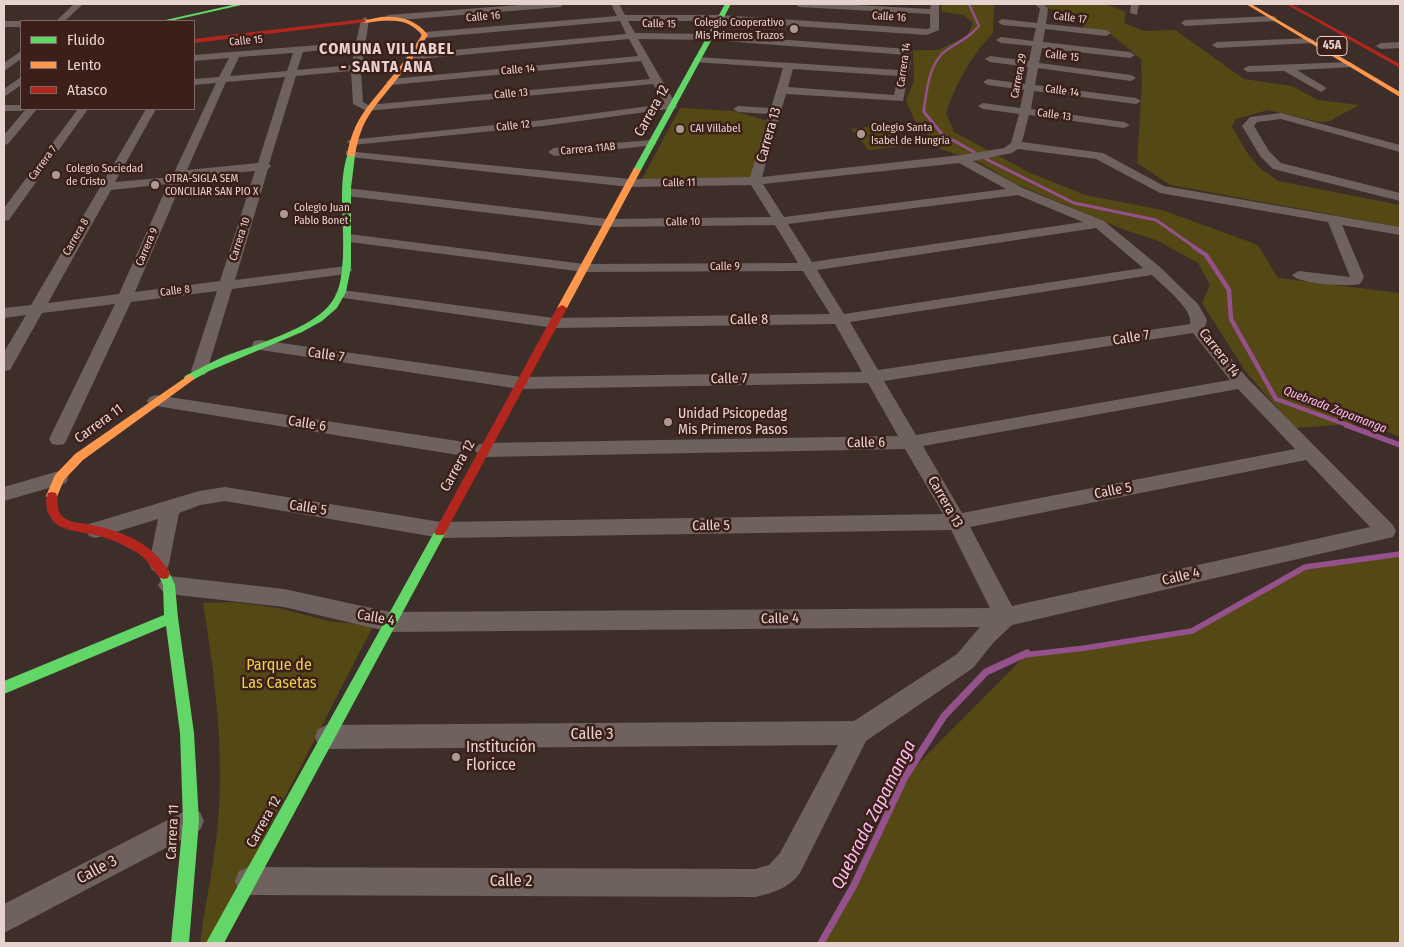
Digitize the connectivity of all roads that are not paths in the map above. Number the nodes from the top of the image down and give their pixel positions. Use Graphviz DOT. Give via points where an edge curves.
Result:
graph roads {
  1 [pos="79,4"];
  2 [pos="243,4"];
  3 [pos="432,4"];
  4 [pos="560,4"];
  5 [pos="616,4"];
  6 [pos="728,4"];
  7 [pos="799,4"];
  8 [pos="1039,4"];
  9 [pos="1134,4"];
  10 [pos="1248,4"];
  11 [pos="1257,4"];
  12 [pos="1266,4"];
  13 [pos="1288,4"];
  14 [pos="1301,4"];
  15 [pos="520,7"];
  16 [pos="935,8"];
  17 [pos="1134,13"];
  18 [pos="430,14"];
  19 [pos="388,18"];
  20 [pos="624,18"];
  21 [pos="720,18"];
  22 [pos="1274,19"];
  23 [pos="61,20"];
  24 [pos="169,20"];
  25 [pos="365,20"];
  26 [pos="1002,22"];
  27 [pos="1186,23"];
  28 [pos="4,24"];
  29 [pos="20,24"];
  30 [pos="523,26"];
  31 [pos="1041,26"];
  32 [pos="909,31"];
  33 [pos="1106,33"];
  34 [pos="425,35"];
  35 [pos="634,36"];
  36 [pos="710,37"];
  37 [pos="1002,40"];
  38 [pos="195,41"];
  39 [pos="1310,41"];
  40 [pos="361,44"];
  41 [pos="1037,44"];
  42 [pos="1217,45"];
  43 [pos="1400,45"];
  44 [pos="526,46"];
  45 [pos="1381,46"];
  46 [pos="299,49"];
  47 [pos="907,52"];
  48 [pos="20,55"];
  49 [pos="235,55"];
  50 [pos="1130,55"];
  51 [pos="410,57"];
  52 [pos="195,58"];
  53 [pos="645,58"];
  54 [pos="1400,58"];
  55 [pos="990,59"];
  56 [pos="697,60"];
  57 [pos="1034,65"];
  58 [pos="1350,65"];
  59 [pos="789,66"];
  60 [pos="1400,66"];
  61 [pos="1285,67"];
  62 [pos="4,68"];
  63 [pos="357,68"];
  64 [pos="1248,69"];
  65 [pos="293,73"];
  66 [pos="904,74"];
  67 [pos="4,78"];
  68 [pos="20,78"];
  69 [pos="1131,78"];
  70 [pos="20,79"];
  71 [pos="222,80"];
  72 [pos="656,81"];
  73 [pos="195,82"];
  74 [pos="391,82"];
  75 [pos="988,82"];
  76 [pos="1400,85"];
  77 [pos="1029,87"];
  78 [pos="1321,89"];
  79 [pos="781,90"];
  80 [pos="4,94"];
  81 [pos="1400,95"];
  82 [pos="1136,101"];
  83 [pos="672,106"];
  84 [pos="983,106"];
  85 [pos="4,108"];
  86 [pos="20,108"];
  87 [pos="367,108"];
  88 [pos="738,109"];
  89 [pos="31,110"];
  90 [pos="81,110"];
  91 [pos="150,110"];
  92 [pos="776,111"];
  93 [pos="1025,111"];
  94 [pos="543,123"];
  95 [pos="1124,125"];
  96 [pos="4,142"];
  97 [pos="651,144"];
  98 [pos="351,147"];
  99 [pos="1012,148"];
  100 [pos="1400,149"];
  101 [pos="554,152"];
  102 [pos="961,159"];
  103 [pos="265,166"];
  104 [pos="537,174"];
  105 [pos="177,177"];
  106 [pos="755,181"];
  107 [pos="630,184"];
  108 [pos="105,187"];
  109 [pos="347,192"];
  110 [pos="1020,192"];
  111 [pos="1400,197"];
  112 [pos="8,207"];
  113 [pos="4,218"];
  114 [pos="781,221"];
  115 [pos="1334,221"];
  116 [pos="608,222"];
  117 [pos="1099,224"];
  118 [pos="1400,230"];
  119 [pos="349,238"];
  120 [pos="808,267"];
  121 [pos="584,268"];
  122 [pos="346,270"];
  123 [pos="1154,270"];
  124 [pos="1299,274"];
  125 [pos="225,285"];
  126 [pos="342,294"];
  127 [pos="125,298"];
  128 [pos="35,309"];
  129 [pos="4,313"];
  130 [pos="840,319"];
  131 [pos="554,323"];
  132 [pos="1197,328"];
  133 [pos="260,345"];
  134 [pos="4,366"];
  135 [pos="199,371"];
  136 [pos="872,377"];
  137 [pos="521,383"];
  138 [pos="1242,383"];
  139 [pos="156,401"];
  140 [pos="58,439"];
  141 [pos="910,442"];
  142 [pos="458,448"];
  143 [pos="484,450"];
  144 [pos="1308,453"];
  145 [pos="59,478"];
  146 [pos="4,494"];
  147 [pos="170,508"];
  148 [pos="957,522"];
  149 [pos="96,530"];
  150 [pos="441,530"];
  151 [pos="1386,532"];
  152 [pos="159,564"];
  153 [pos="169,585"];
  154 [pos="1006,616"];
  155 [pos="171,618"];
  156 [pos="390,622"];
  157 [pos="4,688"];
  158 [pos="857,733"];
  159 [pos="327,738"];
  160 [pos="191,821"];
  161 [pos="249,881"];
  162 [pos="4,919"];
  163 [pos="180,943"];
  164 [pos="215,943"];
  1 -- 23 [label="street"];
  2 -- 24 [label="main road"];
  3 -- 18 [label="street"];
  4 -- 15 [label="street"];
  5 -- 20 [label="street"];
  6 -- 21 [label="main road, Carrera 12"];
  7 -- 16 [label="street"];
  8 -- 31 [label="street, Carrera 29" via="1044,8"];
  9 -- 17 [label="street"];
  10 -- 22 [label="main road"];
  11 -- 22 [label="main road"];
  12 -- 76 [label="main road, 45A"];
  13 -- 60 [label="main road, 45A"];
  14 -- 45 [label="main road"];
  15 -- 18 [label="street"];
  15 -- 30 [label="street"];
  16 -- 32 [label="street, Calle 16" via="932,31"];
  18 -- 19 [label="street"];
  19 -- 25 [label="main road"];
  19 -- 34 [label="main road" via="414,22 421,26"];
  20 -- 21 [label="street, Calle 16"];
  20 -- 30 [label="street, Calle 16"];
  20 -- 35 [label="street"];
  21 -- 32 [label="street, Calle 16"];
  21 -- 36 [label="main road, Carrera 12"];
  22 -- 27 [label="street"];
  22 -- 39 [label="main road"];
  25 -- 38 [label="main road"];
  25 -- 40 [label="street"];
  26 -- 31 [label="street, Calle 17"];
  28 -- 29 [label="street"];
  30 -- 34 [label="street, Calle 16"];
  30 -- 44 [label="street"];
  31 -- 33 [label="street, Calle 17"];
  31 -- 41 [label="street, Carrera 29"];
  32 -- 47 [label="street, Carrera 14"];
  34 -- 51 [label="main road"];
  35 -- 36 [label="street, Calle 15"];
  35 -- 44 [label="street, Calle 15"];
  35 -- 53 [label="street"];
  36 -- 47 [label="street, Calle 15"];
  36 -- 56 [label="main road, Carrera 12"];
  37 -- 41 [label="street"];
  39 -- 42 [label="street"];
  39 -- 58 [label="main road"];
  40 -- 46 [label="street, Calle 15"];
  40 -- 63 [label="street"];
  41 -- 50 [label="street"];
  41 -- 57 [label="street, Carrera 29"];
  43 -- 45 [label="street"];
  44 -- 51 [label="street, Calle 15"];
  45 -- 54 [label="main road"];
  46 -- 49 [label="street, Calle 15"];
  46 -- 65 [label="street, Carrera 10"];
  47 -- 66 [label="street, Carrera 14"];
  48 -- 62 [label="street"];
  49 -- 52 [label="street, Calle 15"];
  49 -- 71 [label="street, Carrera 9"];
  51 -- 74 [label="main road"];
  53 -- 72 [label="street"];
  53 -- 74 [label="street, Calle 14"];
  55 -- 57 [label="street, Calle 15"];
  56 -- 59 [label="street"];
  56 -- 83 [label="main road, Carrera 12"];
  57 -- 69 [label="street, Calle 15"];
  57 -- 77 [label="street, Carrera 29"];
  58 -- 61 [label="street"];
  58 -- 81 [label="main road"];
  59 -- 66 [label="street"];
  59 -- 79 [label="street, Carrera 13"];
  61 -- 64 [label="street"];
  61 -- 78 [label="street"];
  63 -- 65 [label="street"];
  63 -- 87 [label="street" via="358,104"];
  65 -- 71 [label="street"];
  65 -- 103 [label="street, Carrera 10"];
  66 -- 79 [label="street, Carrera 14" via="899,99"];
  67 -- 68 [label="street"];
  70 -- 80 [label="street"];
  71 -- 73 [label="street"];
  71 -- 105 [label="street, Carrera 9"];
  72 -- 83 [label="street"];
  72 -- 87 [label="street, Calle 13"];
  74 -- 87 [label="main road"];
  75 -- 77 [label="street, Calle 14"];
  77 -- 82 [label="street, Calle 14"];
  77 -- 93 [label="street, Carrera 29"];
  79 -- 92 [label="street, Carrera 13"];
  83 -- 94 [label="street, Calle 12"];
  83 -- 97 [label="main road, Carrera 12"];
  84 -- 93 [label="street, Calle 13"];
  85 -- 86 [label="street"];
  87 -- 98 [label="main road"];
  88 -- 92 [label="street"];
  89 -- 96 [label="street"];
  90 -- 112 [label="street, Carrera 7"];
  91 -- 108 [label="street, Carrera 8"];
  92 -- 106 [label="street, Carrera 13"];
  93 -- 95 [label="street, Calle 13"];
  93 -- 99 [label="street, Carrera 29"];
  94 -- 98 [label="street, Calle 12"];
  94 -- 101 [label="street"];
  97 -- 101 [label="street, Carrera 11AB"];
  97 -- 107 [label="main road, Carrera 12"];
  98 -- 104 [label="street, Calle 11"];
  98 -- 109 [label="main road"];
  99 -- 102 [label="street, Calle 11"];
  99 -- 115 [label="street, Calle 11" via="1100,156 1160,189"];
  100 -- 111 [label="street" via="1281,116 1254,118 1248,126 1269,161 1277,166"];
  101 -- 104 [label="street"];
  102 -- 106 [label="street, Calle 11"];
  102 -- 110 [label="street, Carrera 14"];
  103 -- 105 [label="street"];
  103 -- 125 [label="street, Carrera 10"];
  104 -- 107 [label="street, Calle 11"];
  105 -- 108 [label="street"];
  105 -- 127 [label="street, Carrera 9"];
  106 -- 107 [label="street, Calle 11"];
  106 -- 114 [label="street, Carrera 13"];
  107 -- 116 [label="main road, Carrera 12"];
  108 -- 128 [label="street, Carrera 8"];
  109 -- 116 [label="street, Calle 10"];
  109 -- 119 [label="main road"];
  110 -- 114 [label="street, Calle 10"];
  110 -- 117 [label="street, Carrera 14"];
  112 -- 113 [label="street, Carrera 7"];
  114 -- 116 [label="street, Calle 10"];
  114 -- 120 [label="street, Carrera 13"];
  115 -- 118 [label="street, Calle 11"];
  115 -- 124 [label="street" via="1357,278 1344,282"];
  116 -- 121 [label="main road, Carrera 12"];
  117 -- 120 [label="street, Calle 9"];
  117 -- 123 [label="street, Carrera 14"];
  119 -- 121 [label="street, Calle 9"];
  119 -- 122 [label="main road"];
  120 -- 121 [label="street, Calle 9"];
  120 -- 130 [label="street, Carrera 13"];
  121 -- 131 [label="main road, Carrera 12"];
  122 -- 125 [label="street, Calle 8"];
  122 -- 126 [label="main road"];
  123 -- 130 [label="street, Calle 8"];
  123 -- 132 [label="street, Carrera 14" via="1193,306 1199,320"];
  125 -- 127 [label="street, Calle 8"];
  125 -- 135 [label="street, Carrera 10"];
  126 -- 131 [label="street, Calle 8"];
  126 -- 133 [label="main road, Carrera 11" via="334,306 306,328"];
  127 -- 128 [label="street, Calle 8"];
  127 -- 140 [label="street, Carrera 9"];
  128 -- 129 [label="street, Calle 8"];
  128 -- 134 [label="street, Carrera 8"];
  130 -- 131 [label="street, Calle 8"];
  130 -- 136 [label="street, Carrera 13"];
  131 -- 137 [label="main road, Carrera 12"];
  132 -- 136 [label="street, Calle 7"];
  132 -- 138 [label="street, Carrera 14"];
  133 -- 135 [label="main road, Carrera 11"];
  133 -- 137 [label="street, Calle 7"];
  135 -- 139 [label="main road, Carrera 11"];
  136 -- 137 [label="street, Calle 7"];
  136 -- 141 [label="street, Carrera 13"];
  137 -- 143 [label="main road, Carrera 12"];
  138 -- 141 [label="street, Calle 6"];
  138 -- 144 [label="street, Carrera 14"];
  139 -- 142 [label="street, Calle 6"];
  139 -- 145 [label="main road, Carrera 11" via="79,457"];
  141 -- 143 [label="street, Calle 6"];
  141 -- 148 [label="street, Carrera 13"];
  143 -- 150 [label="main road, Carrera 12"];
  144 -- 148 [label="street, Calle 5"];
  144 -- 151 [label="street, Carrera 14"];
  145 -- 146 [label="street"];
  145 -- 149 [label="main road, Carrera 11" via="51,498 52,511 64,524"];
  147 -- 149 [label="street, Calle 5"];
  147 -- 150 [label="street, Calle 5" via="224,494"];
  147 -- 152 [label="street"];
  148 -- 150 [label="street, Calle 5"];
  148 -- 154 [label="street, Carrera 13"];
  149 -- 152 [label="main road, Carrera 11" via="136,544"];
  150 -- 156 [label="main road, Carrera 12"];
  151 -- 154 [label="street, Calle 4"];
  152 -- 153 [label="main road, Carrera 11"];
  153 -- 155 [label="main road, Carrera 11"];
  153 -- 156 [label="street, Calle 4" via="284,598"];
  154 -- 156 [label="street, Calle 4"];
  154 -- 158 [label="street" via="966,660"];
  155 -- 157 [label="main road"];
  155 -- 160 [label="main road, Carrera 11" via="187,733"];
  156 -- 159 [label="main road, Carrera 12"];
  158 -- 159 [label="street, Calle 3"];
  158 -- 161 [label="street, Calle 2" via="790,863 784,873 773,880 755,883"];
  159 -- 161 [label="main road, Carrera 12"];
  160 -- 162 [label="street, Calle 3"];
  160 -- 163 [label="main road, Carrera 11"];
  161 -- 164 [label="main road, Carrera 12"];
}
